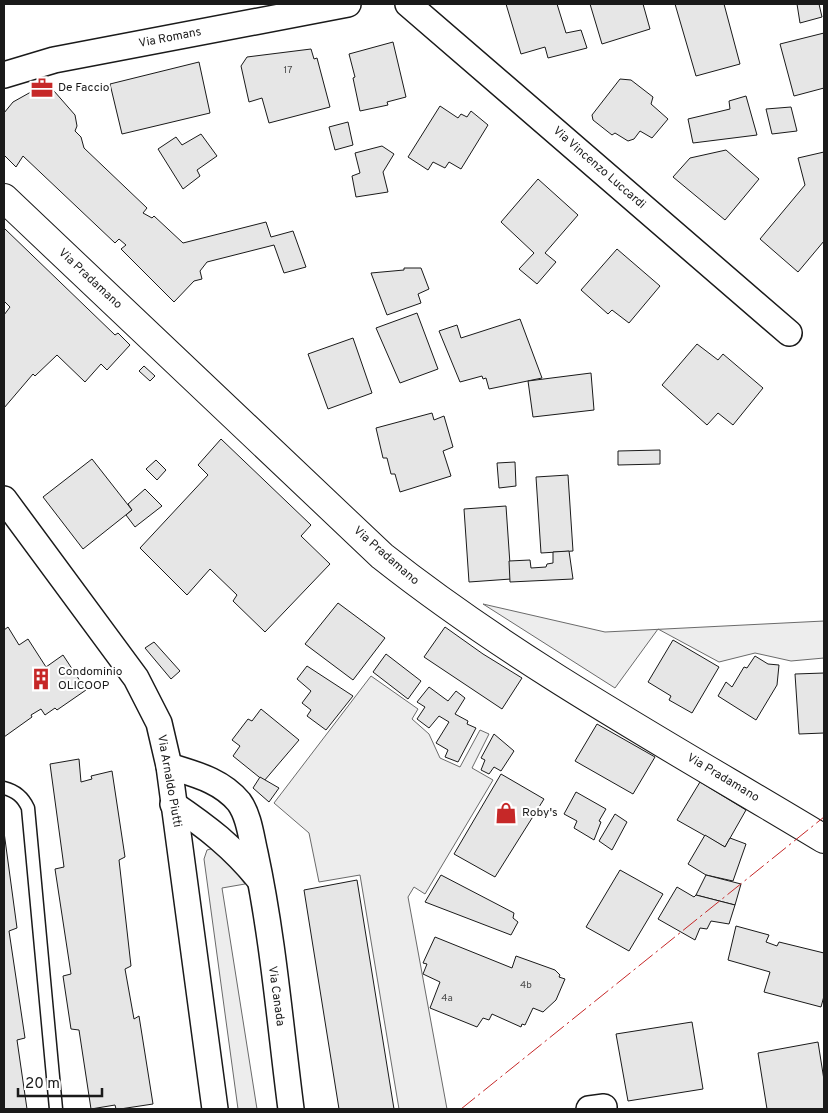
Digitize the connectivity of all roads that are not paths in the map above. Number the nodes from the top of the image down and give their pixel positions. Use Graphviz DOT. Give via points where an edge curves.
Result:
graph roads {
  1 [pos="341,4"];
  2 [pos="408,4"];
  3 [pos="4,75"];
  4 [pos="4,198"];
  5 [pos="789,333"];
  6 [pos="4,499"];
  7 [pos="169,766"];
  8 [pos="4,788"];
  9 [pos="173,804"];
  10 [pos="824,839"];
  11 [pos="261,882"];
  12 [pos="56,1109"];
  13 [pos="214,1109"];
  14 [pos="291,1109"];
  15 [pos="589,1109"];
  16 [pos="604,1109"];
  1 -- 3 [label="street, Via Romans" via="54,60"];
  2 -- 5 [label="street, Via Vincenzo Luccardi"];
  4 -- 10 [label="street, Via Pradamano" via="382,556 439,601 510,649"];
  6 -- 7 [label="street, Via Arnaldo Piutti" via="136,678 159,723"];
  7 -- 9 [label="street, Via Arnaldo Piutti"];
  7 -- 11 [label="street, Via Canada" via="202,776 222,787 238,802 246,814"];
  8 -- 12 [label="lane" via="18,795 28,808"];
  9 -- 11 [label="street" via="213,831"];
  9 -- 13 [label="street, Via Arnaldo Piutti"];
  11 -- 14 [label="street, Via Canada"];
  15 -- 16 [label="street"];
}
